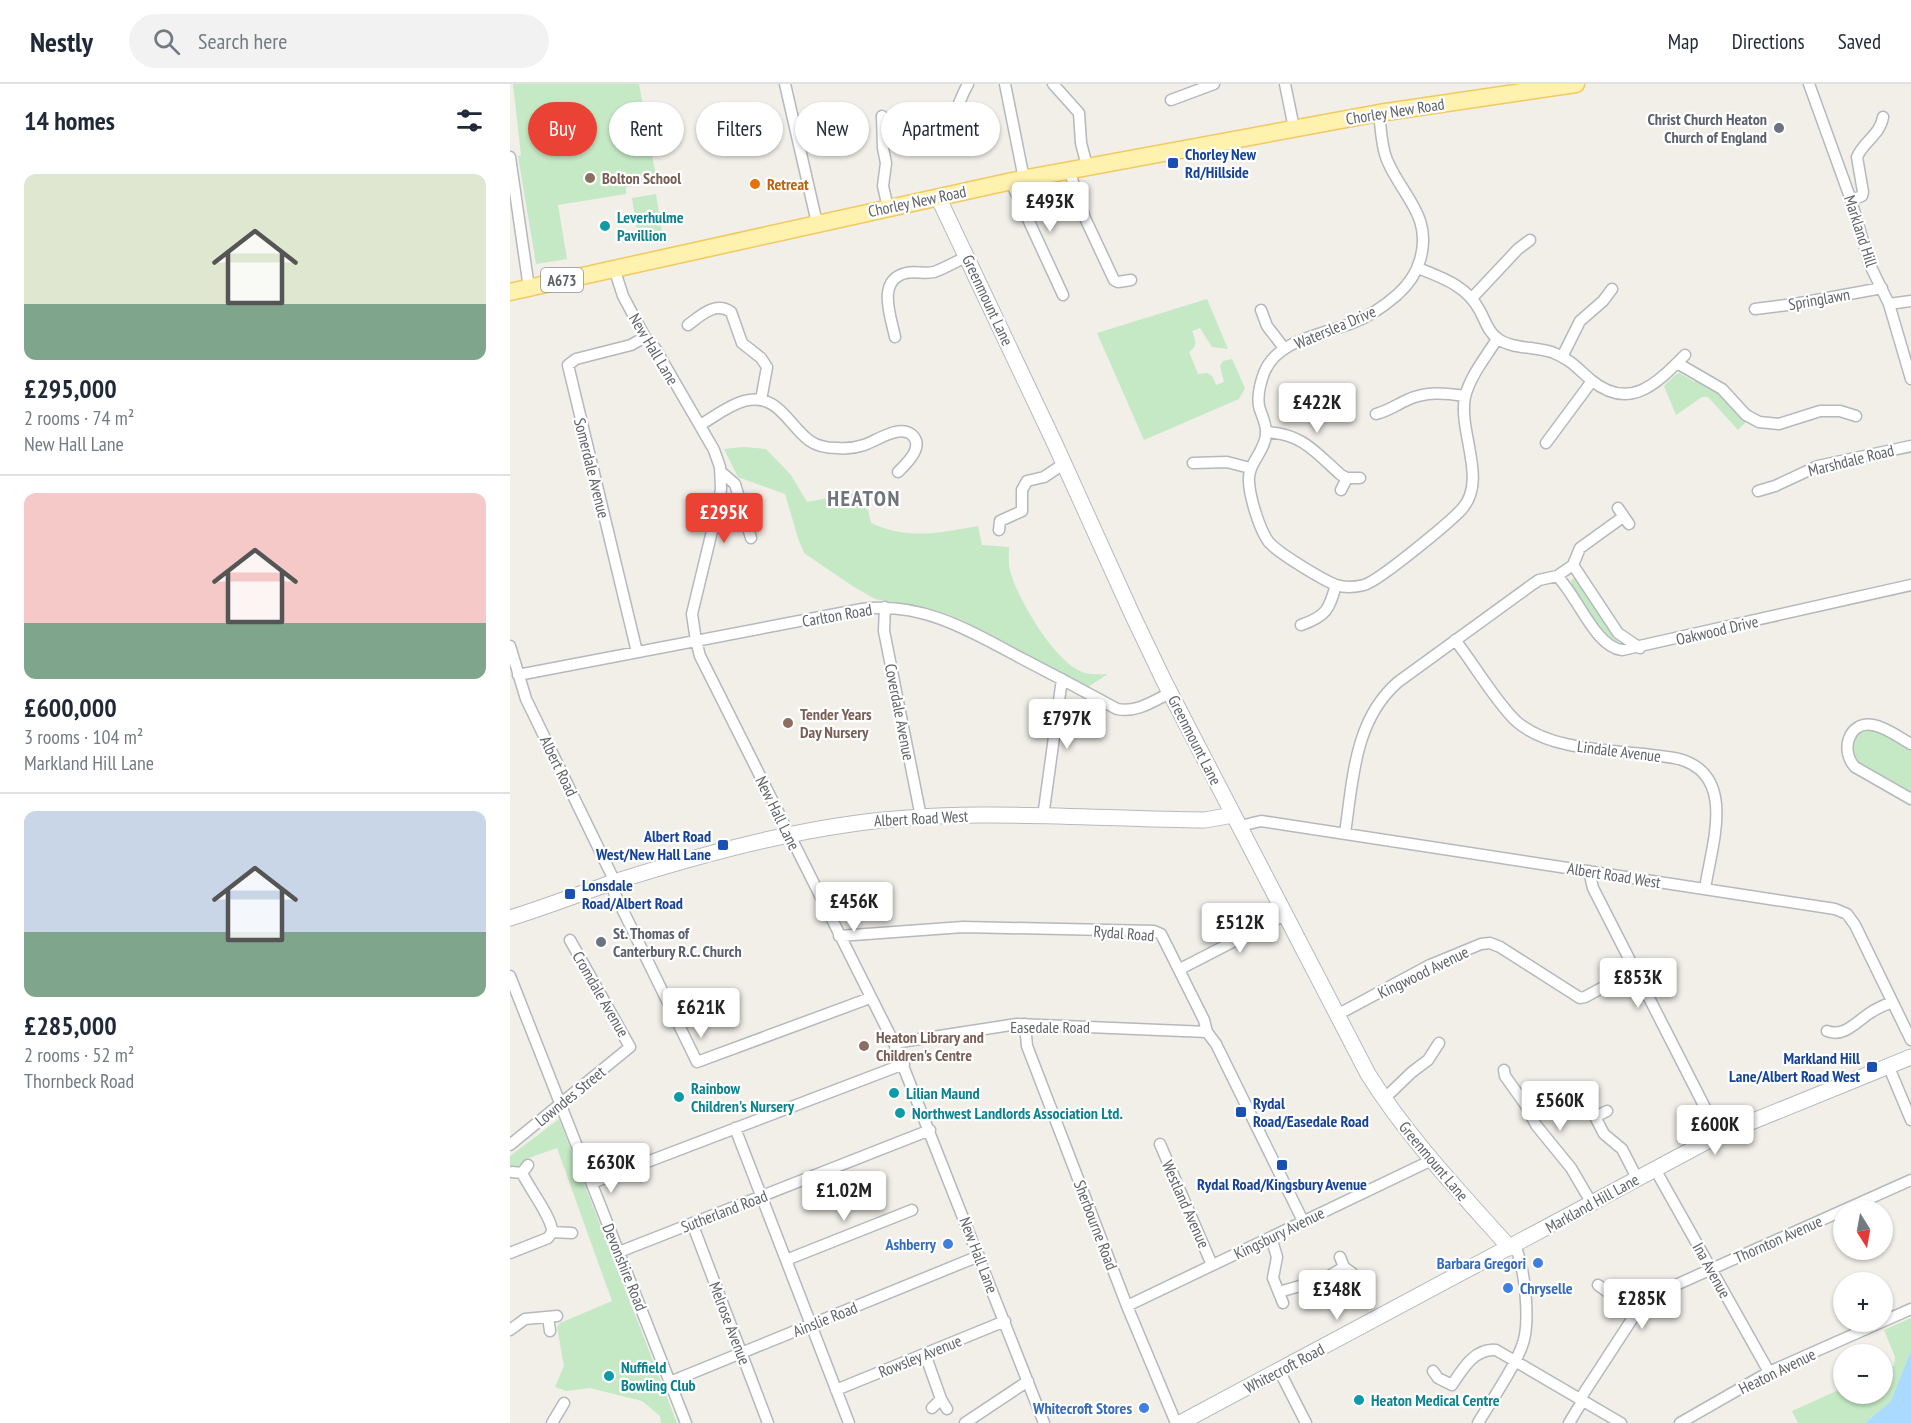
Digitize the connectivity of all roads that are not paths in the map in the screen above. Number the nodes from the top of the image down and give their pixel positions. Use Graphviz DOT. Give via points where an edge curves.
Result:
graph roads {
  1 [pos="785,84"];
  2 [pos="968,84"];
  3 [pos="1005,84"];
  4 [pos="1214,84"];
  5 [pos="1285,84"];
  6 [pos="1576,84"];
  7 [pos="1809,84"];
  8 [pos="1485,90"];
  9 [pos="1057,91"];
  10 [pos="1170,98"];
  11 [pos="960,102"];
  12 [pos="1378,113"];
  13 [pos="1883,117"];
  14 [pos="1294,128"];
  15 [pos="886,156"];
  16 [pos="510,157"];
  17 [pos="1087,166"];
  18 [pos="1068,170"];
  19 [pos="1018,180"];
  20 [pos="938,197"];
  21 [pos="1851,200"];
  22 [pos="888,208"];
  23 [pos="817,223"];
  24 [pos="1530,240"];
  25 [pos="968,256"];
  26 [pos="614,268"];
  27 [pos="1418,268"];
  28 [pos="1131,280"];
  29 [pos="529,288"];
  30 [pos="1882,288"];
  31 [pos="1612,290"];
  32 [pos="510,292"];
  33 [pos="1063,295"];
  34 [pos="1472,298"];
  35 [pos="1911,301"];
  36 [pos="1889,304"];
  37 [pos="1755,309"];
  38 [pos="1261,310"];
  39 [pos="688,324"];
  40 [pos="645,336"];
  41 [pos="1497,339"];
  42 [pos="896,340"];
  43 [pos="1284,348"];
  44 [pos="1562,357"];
  45 [pos="1911,379"];
  46 [pos="1592,381"];
  47 [pos="1466,396"];
  48 [pos="761,400"];
  49 [pos="1376,414"];
  50 [pos="1856,416"];
  51 [pos="700,425"];
  52 [pos="1266,432"];
  53 [pos="1546,443"];
  54 [pos="1911,446"];
  55 [pos="1065,463"];
  56 [pos="1193,464"];
  57 [pos="1250,468"];
  58 [pos="720,471"];
  59 [pos="898,472"];
  60 [pos="1347,478"];
  61 [pos="1360,478"];
  62 [pos="1341,490"];
  63 [pos="1758,491"];
  64 [pos="1623,517"];
  65 [pos="999,530"];
  66 [pos="751,537"];
  67 [pos="1573,565"];
  68 [pos="1557,576"];
  69 [pos="1336,585"];
  70 [pos="1911,585"];
  71 [pos="885,607"];
  72 [pos="1301,625"];
  73 [pos="1455,640"];
  74 [pos="696,641"];
  75 [pos="510,646"];
  76 [pos="1640,648"];
  77 [pos="638,652"];
  78 [pos="518,675"];
  79 [pos="1062,679"];
  80 [pos="1170,693"];
  81 [pos="1911,744"];
  82 [pos="1911,799"];
  83 [pos="921,817"];
  84 [pos="1043,817"];
  85 [pos="1237,820"];
  86 [pos="1345,833"];
  87 [pos="789,834"];
  88 [pos="1589,871"];
  89 [pos="613,883"];
  90 [pos="1705,889"];
  91 [pos="1287,914"];
  92 [pos="510,918"];
  93 [pos="839,936"];
  94 [pos="570,940"];
  95 [pos="1180,969"];
  96 [pos="1635,970"];
  97 [pos="510,976"];
  98 [pos="870,998"];
  99 [pos="1892,1002"];
  100 [pos="1337,1015"];
  101 [pos="1025,1024"];
  102 [pos="1827,1031"];
  103 [pos="1207,1032"];
  104 [pos="1911,1040"];
  105 [pos="894,1043"];
  106 [pos="1439,1043"];
  107 [pos="630,1047"];
  108 [pos="1911,1057"];
  109 [pos="904,1064"];
  110 [pos="1888,1065"];
  111 [pos="1504,1070"];
  112 [pos="1384,1099"];
  113 [pos="561,1104"];
  114 [pos="1607,1111"];
  115 [pos="1911,1120"];
  116 [pos="735,1128"];
  117 [pos="930,1130"];
  118 [pos="1719,1135"];
  119 [pos="1160,1144"];
  120 [pos="510,1145"];
  121 [pos="1432,1160"];
  122 [pos="1655,1169"];
  123 [pos="521,1170"];
  124 [pos="1637,1178"];
  125 [pos="1911,1180"];
  126 [pos="592,1183"];
  127 [pos="762,1196"];
  128 [pos="1591,1202"];
  129 [pos="912,1210"];
  130 [pos="1303,1221"];
  131 [pos="692,1223"];
  132 [pos="552,1232"];
  133 [pos="572,1233"];
  134 [pos="1271,1237"];
  135 [pos="1513,1247"];
  136 [pos="619,1252"];
  137 [pos="510,1253"];
  138 [pos="979,1256"];
  139 [pos="786,1260"];
  140 [pos="1212,1265"];
  141 [pos="1346,1266"];
  142 [pos="1711,1269"];
  143 [pos="1598,1285"];
  144 [pos="1127,1306"];
  145 [pos="1911,1309"];
  146 [pos="1636,1313"];
  147 [pos="1005,1321"];
  148 [pos="810,1325"];
  149 [pos="510,1330"];
  150 [pos="549,1331"];
  151 [pos="741,1353"];
  152 [pos="925,1354"];
  153 [pos="1515,1361"];
  154 [pos="1279,1370"];
  155 [pos="1433,1371"];
  156 [pos="1769,1372"];
  157 [pos="1028,1381"];
  158 [pos="670,1382"];
  159 [pos="836,1390"];
  160 [pos="1582,1400"];
  161 [pos="564,1403"];
  162 [pos="932,1408"];
  163 [pos="558,1420"];
  164 [pos="686,1423"];
  165 [pos="768,1423"];
  166 [pos="849,1423"];
  167 [pos="965,1423"];
  168 [pos="1044,1423"];
  169 [pos="1178,1423"];
  170 [pos="1306,1423"];
  171 [pos="1478,1423"];
  172 [pos="1569,1423"];
  173 [pos="1621,1423"];
  174 [pos="1680,1423"];
  1 -- 23 [label="street"];
  2 -- 11 [label="street"];
  3 -- 19 [label="street"];
  4 -- 10 [label="street"];
  5 -- 14 [label="street"];
  6 -- 8 [label="main road, Chorley New Road / A673"];
  7 -- 21 [label="street, Markland Hill"];
  8 -- 12 [label="main road, Chorley New Road / A673"];
  9 -- 17 [label="street" via="1079,113"];
  12 -- 14 [label="main road, Chorley New Road / A673"];
  12 -- 27 [label="street, Waterslea Drive" via="1385,156 1415,206 1422,226"];
  13 -- 21 [label="street" via="1879,130 1857,157 1863,192"];
  14 -- 17 [label="main road, Chorley New Road / A673"];
  15 -- 22 [label="street" via="883,186"];
  16 -- 29 [label="street"];
  17 -- 18 [label="main road, Chorley New Road / A673"];
  18 -- 19 [label="main road, Chorley New Road / A673"];
  18 -- 28 [label="street" via="1114,280"];
  19 -- 20 [label="main road, Chorley New Road / A673"];
  19 -- 33 [label="street" via="1015,191"];
  20 -- 22 [label="main road, Chorley New Road / A673"];
  20 -- 25 [label="street, Greenmount Lane"];
  21 -- 30 [label="street, Markland Hill" via="1870,265"];
  22 -- 23 [label="main road, Chorley New Road / A673"];
  23 -- 26 [label="main road, Chorley New Road / A673"];
  24 -- 34 [label="street" via="1516,245"];
  25 -- 42 [label="street" via="933,272 912,272 894,278 887,296"];
  25 -- 55 [label="street, Greenmount Lane"];
  26 -- 29 [label="main road, Chorley New Road / A673"];
  26 -- 40 [label="street, New Hall Lane" via="623,296"];
  27 -- 34 [label="street" via="1451,281"];
  27 -- 43 [label="street, Waterslea Drive" via="1404,288 1378,310 1354,323"];
  29 -- 32 [label="main road, Chorley New Road / A673"];
  30 -- 36 [label="street, Markland Hill"];
  30 -- 37 [label="street, Springlawn"];
  31 -- 44 [label="street" via="1580,321"];
  34 -- 41 [label="street"];
  35 -- 36 [label="street"];
  36 -- 45 [label="street, Markland Hill"];
  38 -- 43 [label="street, Waterslea Drive" via="1264,327"];
  39 -- 48 [label="street" via="695,313 710,310 727,309 734,316 742,343 768,362"];
  40 -- 51 [label="street, New Hall Lane"];
  40 -- 77 [label="street, Somerdale Avenue" via="631,345 572,360 568,369"];
  41 -- 44 [label="street"];
  41 -- 47 [label="street" via="1474,375"];
  43 -- 52 [label="street, Waterslea Drive" via="1268,365 1259,391"];
  44 -- 46 [label="street"];
  46 -- 50 [label="street" via="1617,393 1638,392 1657,383 1681,359 1759,422 1779,424 1841,407"];
  46 -- 53 [label="street" via="1564,427"];
  47 -- 49 [label="street" via="1440,392 1419,395 1390,415"];
  47 -- 69 [label="street" via="1464,422 1478,484 1462,509 1375,580 1357,586"];
  48 -- 51 [label="street" via="738,403"];
  48 -- 59 [label="street" via="782,410 811,447 853,448 905,432 913,437 916,446 910,467"];
  51 -- 58 [label="street, New Hall Lane"];
  52 -- 57 [label="street" via="1262,451"];
  52 -- 60 [label="street" via="1299,439"];
  54 -- 63 [label="street, Marshdale Road" via="1818,466"];
  55 -- 65 [label="street" via="1044,477 1027,481 1022,490 1022,511 1000,521"];
  55 -- 80 [label="street, Greenmount Lane"];
  56 -- 57 [label="street" via="1207,469 1227,462"];
  57 -- 69 [label="street" via="1249,483 1271,551"];
  58 -- 66 [label="street" via="735,484"];
  58 -- 74 [label="street, New Hall Lane" via="719,502 692,614"];
  60 -- 61 [label="street"];
  60 -- 62 [label="street"];
  64 -- 67 [label="street" via="1580,548"];
  67 -- 68 [label="street"];
  67 -- 76 [label="street" via="1618,633"];
  68 -- 73 [label="street" via="1539,580"];
  68 -- 76 [label="street, Oakwood Drive" via="1605,643 1616,650"];
  69 -- 72 [label="street" via="1327,610 1316,625"];
  70 -- 76 [label="street, Oakwood Drive"];
  71 -- 74 [label="street, Carlton Road"];
  71 -- 79 [label="street, Carlton Road" via="949,620"];
  71 -- 83 [label="street, Coverdale Avenue" via="884,632"];
  73 -- 86 [label="street" via="1390,688 1373,710 1360,741"];
  73 -- 90 [label="street, Lindale Avenue" via="1514,720 1538,736 1570,745 1679,759 1702,770 1717,802"];
  74 -- 77 [label="street, Carlton Road"];
  74 -- 87 [label="street, New Hall Lane" via="702,661"];
  75 -- 78 [label="street, Albert Road"];
  77 -- 78 [label="street, Carlton Road"];
  78 -- 89 [label="street, Albert Road"];
  79 -- 80 [label="street, Carlton Road" via="1122,710 1137,709"];
  79 -- 84 [label="street"];
  80 -- 85 [label="street, Greenmount Lane"];
  81 -- 82 [label="street" via="1869,725 1850,735 1846,752 1854,767"];
  83 -- 84 [label="street, Albert Road West"];
  83 -- 87 [label="street, Albert Road West"];
  84 -- 85 [label="street, Albert Road West"];
  85 -- 86 [label="street, Albert Road West"];
  85 -- 91 [label="street, Greenmount Lane"];
  86 -- 88 [label="street, Albert Road West"];
  87 -- 89 [label="street, Albert Road West"];
  87 -- 93 [label="street, New Hall Lane"];
  88 -- 90 [label="street, Albert Road West"];
  88 -- 96 [label="street" via="1593,888"];
  89 -- 92 [label="street, Albert Road West"];
  89 -- 98 [label="street, Albert Road" via="697,1062"];
  90 -- 99 [label="street, Albert Road West" via="1847,914"];
  91 -- 95 [label="street"];
  91 -- 100 [label="street, Greenmount Lane"];
  93 -- 95 [label="street, Rydal Road" via="963,927 1154,931 1163,936"];
  93 -- 98 [label="street, New Hall Lane"];
  94 -- 107 [label="street, Cromdale Avenue"];
  95 -- 103 [label="street, Rydal Road"];
  96 -- 100 [label="street, Kingwood Avenue" via="1580,998 1500,946 1486,943 1430,965"];
  96 -- 118 [label="street"];
  97 -- 113 [label="street, Devonshire Road"];
  98 -- 105 [label="street, New Hall Lane"];
  99 -- 102 [label="street" via="1855,1018 1840,1032"];
  99 -- 104 [label="street, Albert Road West"];
  100 -- 112 [label="street, Greenmount Lane"];
  101 -- 103 [label="street, Easedale Road"];
  101 -- 105 [label="street, Easedale Road"];
  101 -- 144 [label="street, Sherbourne Road" via="1027,1046"];
  103 -- 130 [label="street, Rydal Road"];
  105 -- 109 [label="street, New Hall Lane"];
  106 -- 112 [label="street" via="1428,1060"];
  107 -- 113 [label="street, Lowndes Street"];
  108 -- 110 [label="street, Markland Hill Lane"];
  109 -- 116 [label="street"];
  109 -- 117 [label="street, New Hall Lane"];
  110 -- 115 [label="street"];
  110 -- 118 [label="street, Markland Hill Lane"];
  111 -- 128 [label="street" via="1536,1125 1571,1168"];
  112 -- 121 [label="street, Greenmount Lane"];
  113 -- 120 [label="street, Lowndes Street"];
  113 -- 126 [label="street, Devonshire Road"];
  114 -- 124 [label="street" via="1593,1113 1604,1134 1622,1149"];
  116 -- 126 [label="street"];
  116 -- 127 [label="street"];
  117 -- 127 [label="street, Sutherland Road"];
  117 -- 138 [label="street, New Hall Lane"];
  118 -- 122 [label="street, Markland Hill Lane"];
  119 -- 140 [label="street, Westland Avenue"];
  121 -- 130 [label="street, Kingsbury Avenue"];
  121 -- 135 [label="street, Greenmount Lane"];
  122 -- 124 [label="street, Markland Hill Lane"];
  122 -- 142 [label="street, Ina Avenue"];
  123 -- 132 [label="street" via="551,1223"];
  124 -- 128 [label="street, Markland Hill Lane"];
  125 -- 142 [label="street, Thornton Avenue"];
  126 -- 136 [label="street, Devonshire Road"];
  127 -- 131 [label="street, Sutherland Road"];
  127 -- 139 [label="street"];
  128 -- 135 [label="street, Markland Hill Lane"];
  129 -- 139 [label="street"];
  130 -- 134 [label="street, Kingsbury Avenue"];
  131 -- 136 [label="street, Sutherland Road"];
  131 -- 151 [label="street, Melrose Avenue"];
  132 -- 133 [label="street"];
  132 -- 137 [label="street" via="548,1238"];
  134 -- 140 [label="street, Kingsbury Avenue"];
  134 -- 141 [label="street" via="1277,1257 1273,1278 1281,1298"];
  135 -- 153 [label="street" via="1522,1266 1526,1323 1524,1343"];
  135 -- 154 [label="street, Whitecroft Road"];
  136 -- 158 [label="street, Devonshire Road"];
  138 -- 147 [label="street, New Hall Lane"];
  138 -- 148 [label="street, Ainslie Road"];
  139 -- 148 [label="street"];
  140 -- 144 [label="street, Kingsbury Avenue"];
  142 -- 146 [label="street, Thornton Avenue" via="1669,1288"];
  142 -- 156 [label="street, Ina Avenue"];
  143 -- 146 [label="street"];
  144 -- 169 [label="street, Sherbourne Road"];
  145 -- 156 [label="street, Heaton Avenue"];
  146 -- 160 [label="street, Thornton Avenue"];
  147 -- 152 [label="street, Rowsley Avenue"];
  147 -- 157 [label="street, New Hall Lane"];
  148 -- 151 [label="street, Ainslie Road"];
  148 -- 159 [label="street"];
  149 -- 150 [label="street" via="525,1320 553,1316"];
  151 -- 158 [label="street, Ainslie Road"];
  151 -- 165 [label="street, Melrose Avenue"];
  152 -- 159 [label="street, Rowsley Avenue"];
  152 -- 162 [label="street" via="944,1404"];
  153 -- 155 [label="street" via="1490,1350 1467,1362 1452,1386"];
  153 -- 160 [label="street"];
  153 -- 171 [label="street"];
  154 -- 169 [label="street, Whitecroft Road"];
  154 -- 170 [label="street"];
  156 -- 174 [label="street, Heaton Avenue"];
  157 -- 167 [label="street"];
  157 -- 168 [label="street, New Hall Lane"];
  158 -- 164 [label="street, Devonshire Road"];
  159 -- 166 [label="street"];
  160 -- 172 [label="street, Thornton Avenue"];
  160 -- 173 [label="street"];
  161 -- 163 [label="street"];
}
